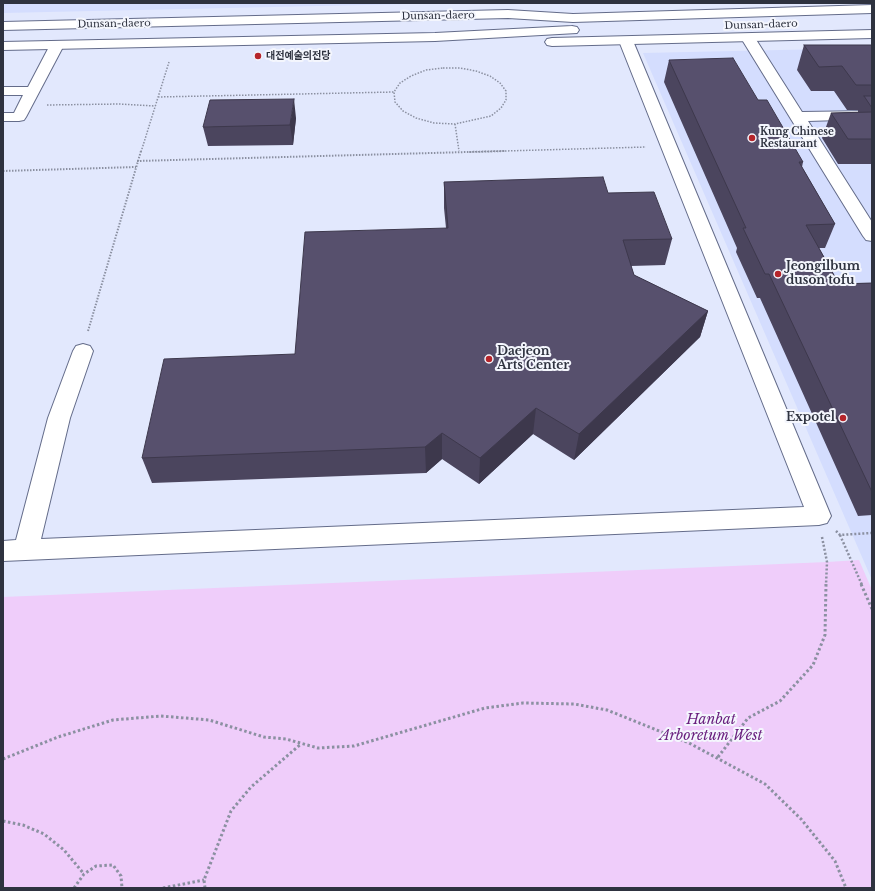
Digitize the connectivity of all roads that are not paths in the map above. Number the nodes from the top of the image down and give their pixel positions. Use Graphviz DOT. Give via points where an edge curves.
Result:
graph roads {
  1 [pos="736,3"];
  2 [pos="872,9"];
  3 [pos="508,14"];
  4 [pos="872,22"];
  5 [pos="3,26"];
  6 [pos="872,34"];
  7 [pos="435,38"];
  8 [pos="748,38"];
  9 [pos="626,41"];
  10 [pos="57,45"];
  11 [pos="3,46"];
  12 [pos="3,91"];
  13 [pos="32,91"];
  14 [pos="872,115"];
  15 [pos="3,117"];
  16 [pos="797,117"];
  17 [pos="872,236"];
  18 [pos="83,351"];
  19 [pos="26,550"];
  20 [pos="3,551"];
  1 -- 3 [label="main road" via="563,7"];
  2 -- 3 [label="main road, Dunsan-daero" via="573,18"];
  3 -- 5 [label="main road, Dunsan-daero"];
  4 -- 7 [label="main road, Dunsan-daero" via="564,31"];
  6 -- 8 [label="main road"];
  7 -- 9 [label="main road" via="553,42"];
  7 -- 10 [label="main road, Dunsan-daero"];
  8 -- 9 [label="main road"];
  8 -- 16 [label="main road"];
  9 -- 19 [label="main road" via="819,516"];
  10 -- 11 [label="main road, Dunsan-daero"];
  10 -- 13 [label="main road"];
  12 -- 13 [label="main road"];
  13 -- 15 [label="main road" via="19,117"];
  14 -- 16 [label="main road"];
  16 -- 17 [label="main road"];
  18 -- 19 [label="main road" via="59,418"];
  19 -- 20 [label="main road"];
}
